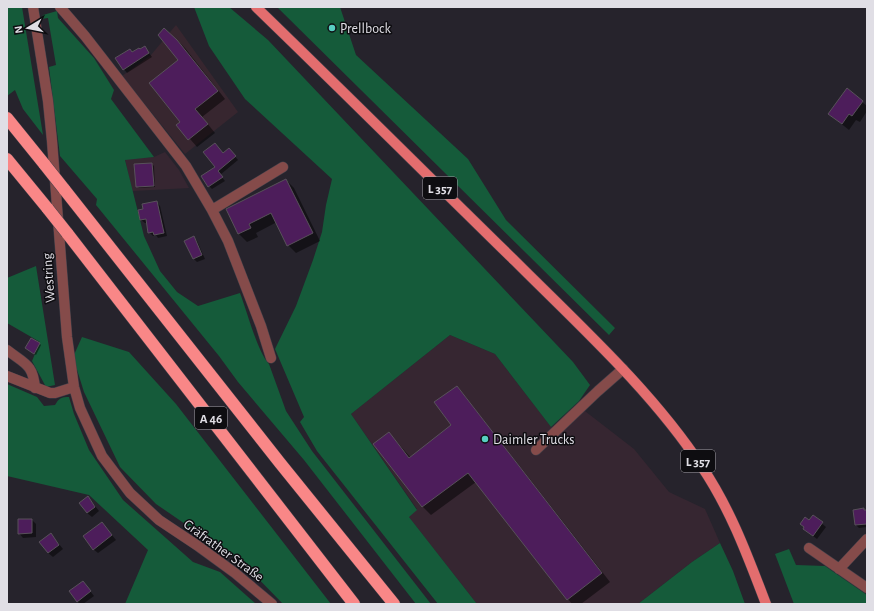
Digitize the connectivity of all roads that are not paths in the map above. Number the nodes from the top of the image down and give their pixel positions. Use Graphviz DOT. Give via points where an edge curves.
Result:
graph roads {
  1 [pos="33,7"];
  2 [pos="60,7"];
  3 [pos="256,7"];
  4 [pos="7,118"];
  5 [pos="7,159"];
  6 [pos="283,167"];
  7 [pos="212,210"];
  8 [pos="7,350"];
  9 [pos="271,358"];
  10 [pos="622,369"];
  11 [pos="7,376"];
  12 [pos="74,387"];
  13 [pos="35,388"];
  14 [pos="536,450"];
  15 [pos="159,520"];
  16 [pos="867,539"];
  17 [pos="809,548"];
  18 [pos="839,569"];
  19 [pos="867,588"];
  20 [pos="392,601"];
  21 [pos="272,604"];
  22 [pos="354,604"];
  23 [pos="766,604"];
  1 -- 12 [label="street, Westring" via="48,101 64,313"];
  2 -- 7 [label="street" via="186,166"];
  3 -- 10 [label="main road, L 357"];
  4 -- 20 [label="highway, A 46, bridge"];
  5 -- 22 [label="highway, A 46, bridge"];
  6 -- 7 [label="street"];
  7 -- 9 [label="street" via="228,241"];
  8 -- 13 [label="street" via="31,369"];
  10 -- 14 [label="street"];
  10 -- 23 [label="main road, L 357" via="676,430 706,473 737,530"];
  11 -- 13 [label="street"];
  12 -- 13 [label="street" via="55,393"];
  12 -- 15 [label="street, Westring" via="80,408 102,456 130,493"];
  15 -- 21 [label="street, Gräfrather Straße" via="235,573"];
  16 -- 18 [label="street"];
  17 -- 18 [label="street"];
  18 -- 19 [label="street"];
}
